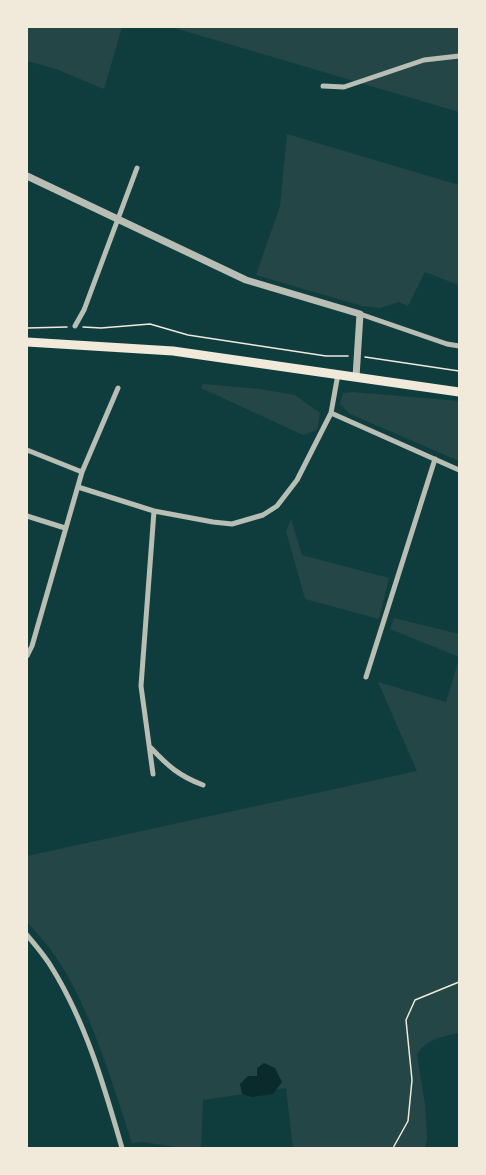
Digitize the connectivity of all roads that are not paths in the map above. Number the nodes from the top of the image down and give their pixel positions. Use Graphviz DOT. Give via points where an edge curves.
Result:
graph roads {
  1 [pos="459,56"];
  2 [pos="324,86"];
  3 [pos="137,168"];
  4 [pos="27,176"];
  5 [pos="117,219"];
  6 [pos="360,314"];
  7 [pos="75,326"];
  8 [pos="27,342"];
  9 [pos="459,346"];
  10 [pos="338,374"];
  11 [pos="356,377"];
  12 [pos="118,388"];
  13 [pos="459,392"];
  14 [pos="331,413"];
  15 [pos="27,450"];
  16 [pos="435,459"];
  17 [pos="459,470"];
  18 [pos="82,472"];
  19 [pos="78,487"];
  20 [pos="154,511"];
  21 [pos="27,516"];
  22 [pos="65,528"];
  23 [pos="27,656"];
  24 [pos="366,677"];
  25 [pos="149,747"];
  26 [pos="153,774"];
  27 [pos="203,784"];
  28 [pos="27,935"];
  29 [pos="122,1148"];
  1 -- 2 [label="street" via="424,60 344,87"];
  3 -- 5 [label="street"];
  4 -- 5 [label="street"];
  5 -- 6 [label="street" via="246,280"];
  5 -- 7 [label="street"];
  6 -- 9 [label="street"];
  6 -- 11 [label="street"];
  8 -- 10 [label="highway" via="173,351"];
  10 -- 11 [label="highway"];
  10 -- 14 [label="street"];
  11 -- 13 [label="highway"];
  12 -- 18 [label="street"];
  14 -- 16 [label="street"];
  14 -- 20 [label="street" via="289,494 263,515 231,524"];
  15 -- 18 [label="street"];
  16 -- 17 [label="street"];
  16 -- 24 [label="street"];
  18 -- 19 [label="street"];
  19 -- 20 [label="street"];
  19 -- 22 [label="street"];
  20 -- 25 [label="street" via="141,686"];
  21 -- 22 [label="street"];
  22 -- 23 [label="street"];
  25 -- 26 [label="street"];
  25 -- 27 [label="street" via="170,769"];
  28 -- 29 [label="street" via="52,967 72,1005 101,1073"];
}
